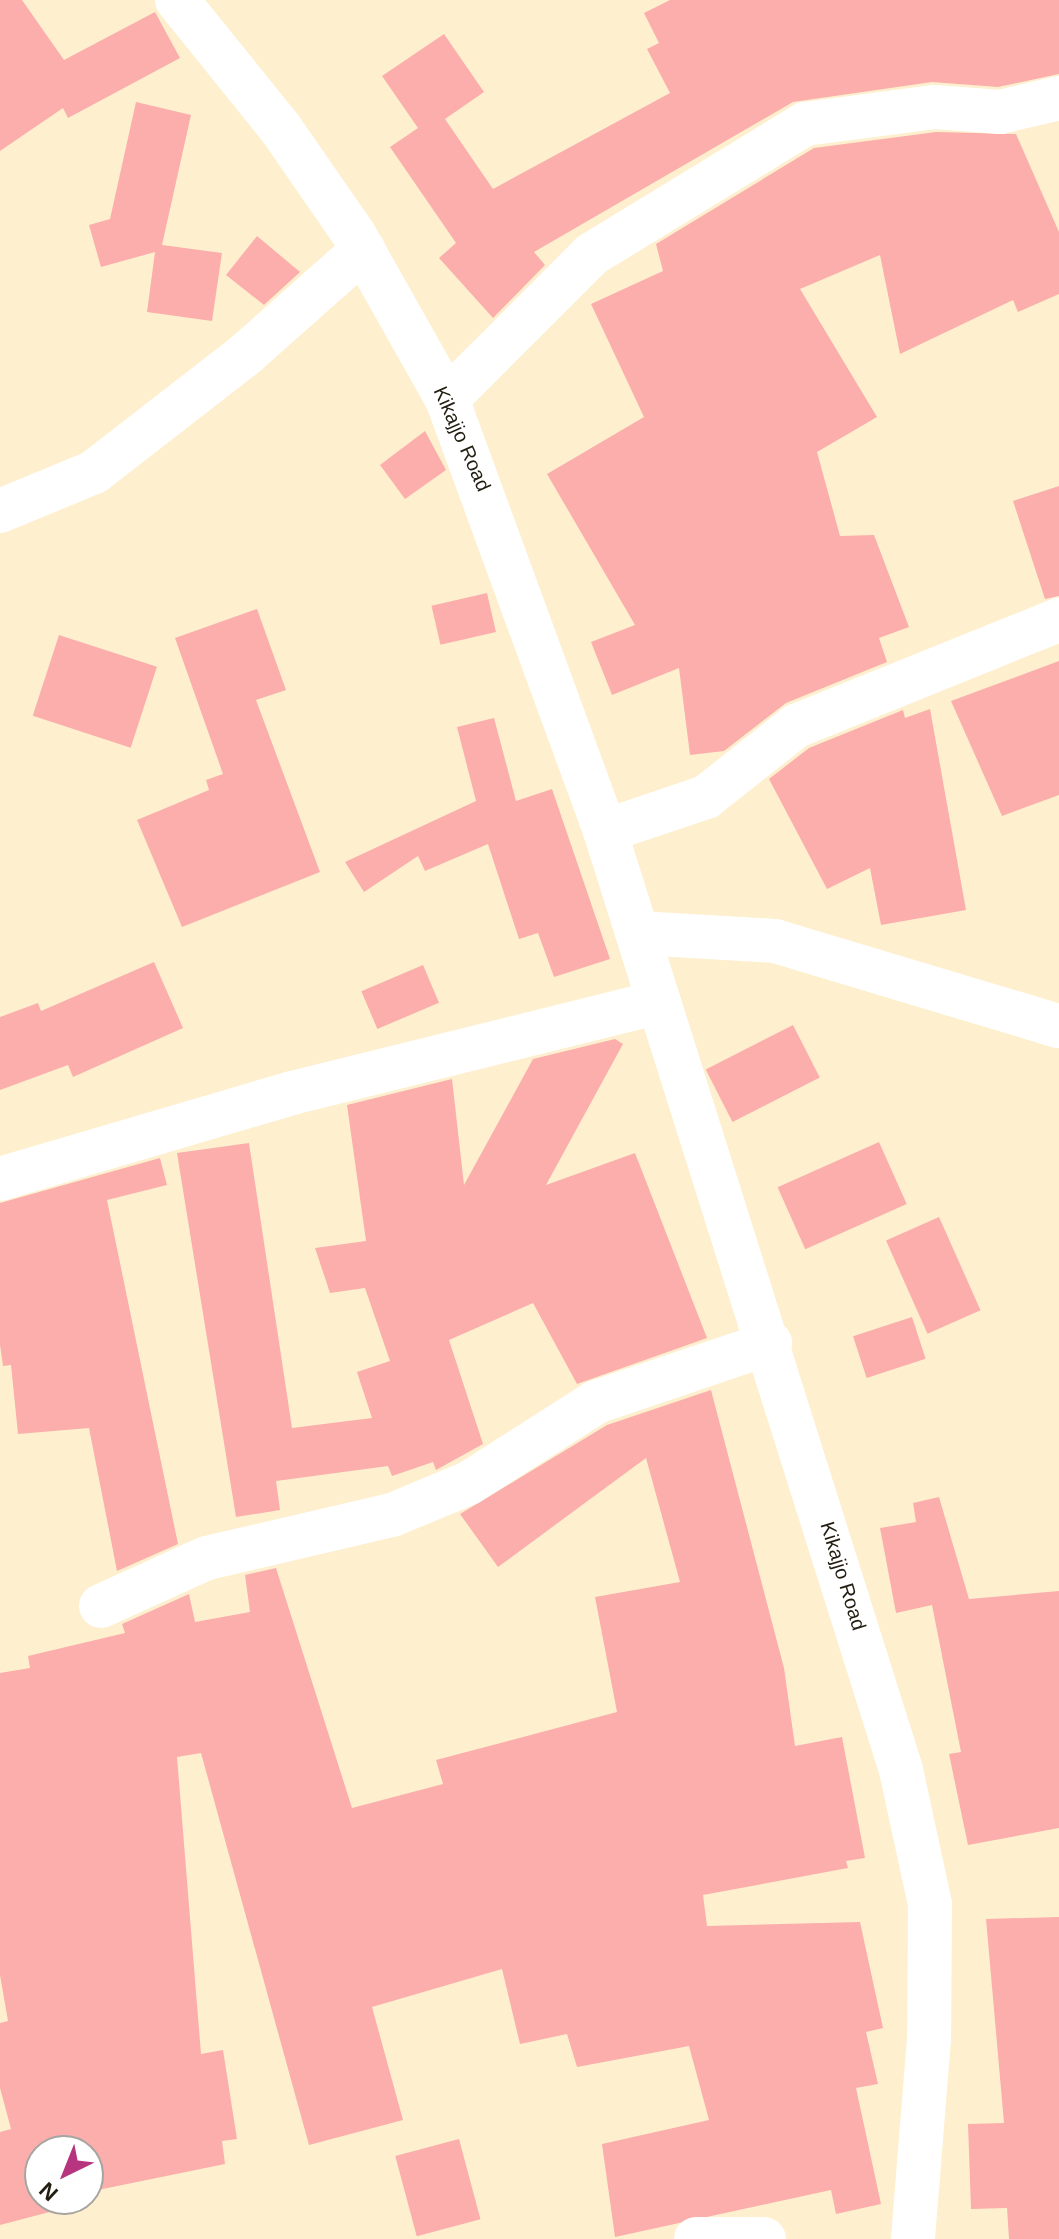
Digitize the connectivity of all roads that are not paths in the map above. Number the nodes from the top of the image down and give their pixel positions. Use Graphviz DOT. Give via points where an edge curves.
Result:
graph roads {
  1 [pos="177,0"];
  2 [pos="1059,98"];
  3 [pos="363,250"];
  4 [pos="447,399"];
  5 [pos="0,511"];
  6 [pos="1059,620"];
  7 [pos="605,831"];
  8 [pos="638,933"];
  9 [pos="659,1002"];
  10 [pos="1059,1026"];
  11 [pos="0,1179"];
  12 [pos="770,1343"];
  13 [pos="101,1606"];
  14 [pos="696,2239"];
  15 [pos="764,2239"];
  16 [pos="913,2239"];
  1 -- 3 [label="street, Kikajjo Road" via="281,129"];
  2 -- 4 [label="street" via="1000,112 935,107 805,124 592,254"];
  3 -- 4 [label="street, Kikajjo Road"];
  3 -- 5 [label="street" via="246,354 94,472"];
  4 -- 7 [label="street, Kikajjo Road"];
  6 -- 7 [label="street" via="796,726 706,797"];
  7 -- 8 [label="street, Kikajjo Road"];
  8 -- 9 [label="street, Kikajjo Road"];
  8 -- 10 [label="street" via="775,941"];
  9 -- 11 [label="street" via="292,1093"];
  9 -- 12 [label="street, Kikajjo Road" via="744,1291"];
  12 -- 13 [label="street" via="596,1402 469,1483 392,1515 207,1558"];
  12 -- 16 [label="street, Kikajjo Road" via="901,1770 930,1904 929,2039"];
  14 -- 15 [label="street"];
}
